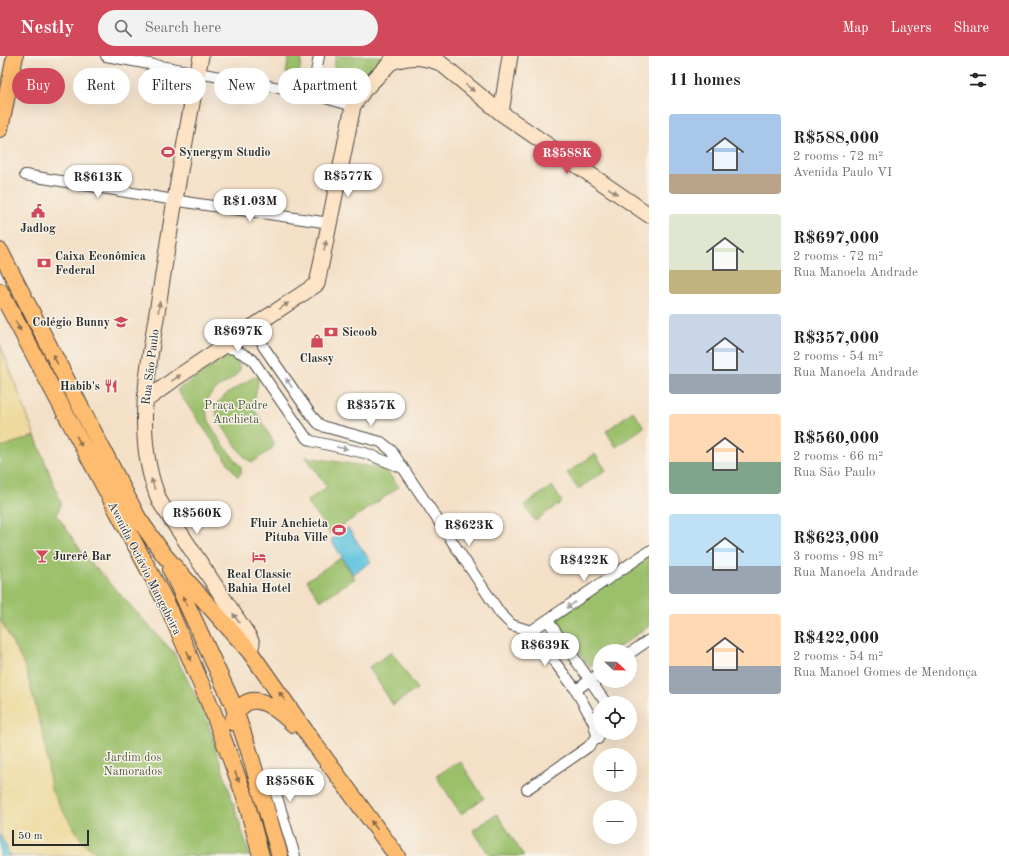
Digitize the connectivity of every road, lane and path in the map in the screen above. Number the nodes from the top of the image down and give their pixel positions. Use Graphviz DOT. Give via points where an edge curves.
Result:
graph roads {
  1 [pos="15,56"];
  2 [pos="106,56"];
  3 [pos="201,56"];
  4 [pos="319,56"];
  5 [pos="510,56"];
  6 [pos="392,59"];
  7 [pos="436,60"];
  8 [pos="171,68"];
  9 [pos="199,68"];
  10 [pos="317,68"];
  11 [pos="206,74"];
  12 [pos="278,88"];
  13 [pos="192,104"];
  14 [pos="346,104"];
  15 [pos="353,106"];
  16 [pos="501,112"];
  17 [pos="0,130"];
  18 [pos="25,175"];
  19 [pos="174,201"];
  20 [pos="649,215"];
  21 [pos="330,223"];
  22 [pos="0,251"];
  23 [pos="0,291"];
  24 [pos="266,318"];
  25 [pos="223,347"];
  26 [pos="145,401"];
  27 [pos="325,427"];
  28 [pos="317,443"];
  29 [pos="403,468"];
  30 [pos="649,551"];
  31 [pos="164,556"];
  32 [pos="548,621"];
  33 [pos="531,631"];
  34 [pos="649,640"];
  35 [pos="637,648"];
  36 [pos="250,652"];
  37 [pos="593,677"];
  38 [pos="590,679"];
  39 [pos="576,690"];
  40 [pos="601,696"];
  41 [pos="236,713"];
  42 [pos="593,719"];
  43 [pos="595,740"];
  44 [pos="313,742"];
  45 [pos="229,754"];
  46 [pos="257,775"];
  47 [pos="528,789"];
  48 [pos="261,856"];
  49 [pos="280,856"];
  50 [pos="295,856"];
  51 [pos="397,856"];
  1 -- 17 [label="main road"];
  2 -- 8 [label="street"];
  3 -- 9 [label="main road, Rua São Paulo"];
  4 -- 10 [label="street"];
  5 -- 16 [label="main road"];
  6 -- 7 [label="main road" via="413,56"];
  6 -- 15 [label="main road"];
  7 -- 16 [label="main road, one-way"];
  11 -- 12 [label="street"];
  13 -- 19 [label="main road, Rua São Paulo"];
  14 -- 15 [label="street"];
  15 -- 21 [label="main road"];
  16 -- 20 [label="main road, one-way"];
  18 -- 19 [label="street"];
  19 -- 21 [label="street"];
  26 -- 19 [label="main road, Rua São Paulo, one-way"];
  24 -- 21 [label="main road, one-way" via="316,284"];
  31 -- 22 [label="main road, Avenida Octávio Mangabeira, one-way" via="138,518 118,481"];
  23 -- 45 [label="main road, Avenida Octávio Mangabeira, one-way" via="168,606"];
  24 -- 25 [label="main road"];
  27 -- 24 [label="street, one-way" via="311,415 263,346 261,334"];
  26 -- 25 [label="main road, one-way"];
  25 -- 28 [label="street" via="238,350 252,359 305,436"];
  36 -- 26 [label="main road, Rua São Paulo, one-way" via="252,643 249,637 174,526 152,484 145,445"];
  27 -- 28 [label="street"];
  27 -- 29 [label="street" via="381,442 391,450"];
  28 -- 29 [label="street, one-way" via="365,453"];
  29 -- 33 [label="street" via="500,613 512,625"];
  30 -- 32 [label="street, one-way"];
  31 -- 36 [label="main road"];
  41 -- 31 [label="main road, Avenida Octávio Mangabeira, one-way"];
  32 -- 33 [label="street"];
  32 -- 38 [label="street"];
  33 -- 39 [label="street"];
  34 -- 35 [label="street"];
  44 -- 36 [label="main road, one-way"];
  37 -- 38 [label="street"];
  38 -- 39 [label="street"];
  38 -- 40 [label="street"];
  39 -- 42 [label="street"];
  41 -- 44 [label="main road" via="242,706 253,701 267,703 276,708"];
  41 -- 45 [label="main road" via="230,729"];
  41 -- 46 [label="main road, Avenida Octávio Mangabeira"];
  43 -- 47 [label="street"];
  51 -- 44 [label="main road, one-way"];
  45 -- 48 [label="main road, Avenida Octávio Mangabeira, one-way"];
  46 -- 49 [label="main road, Avenida Octávio Mangabeira"];
  46 -- 50 [label="street" via="273,784"];
}
